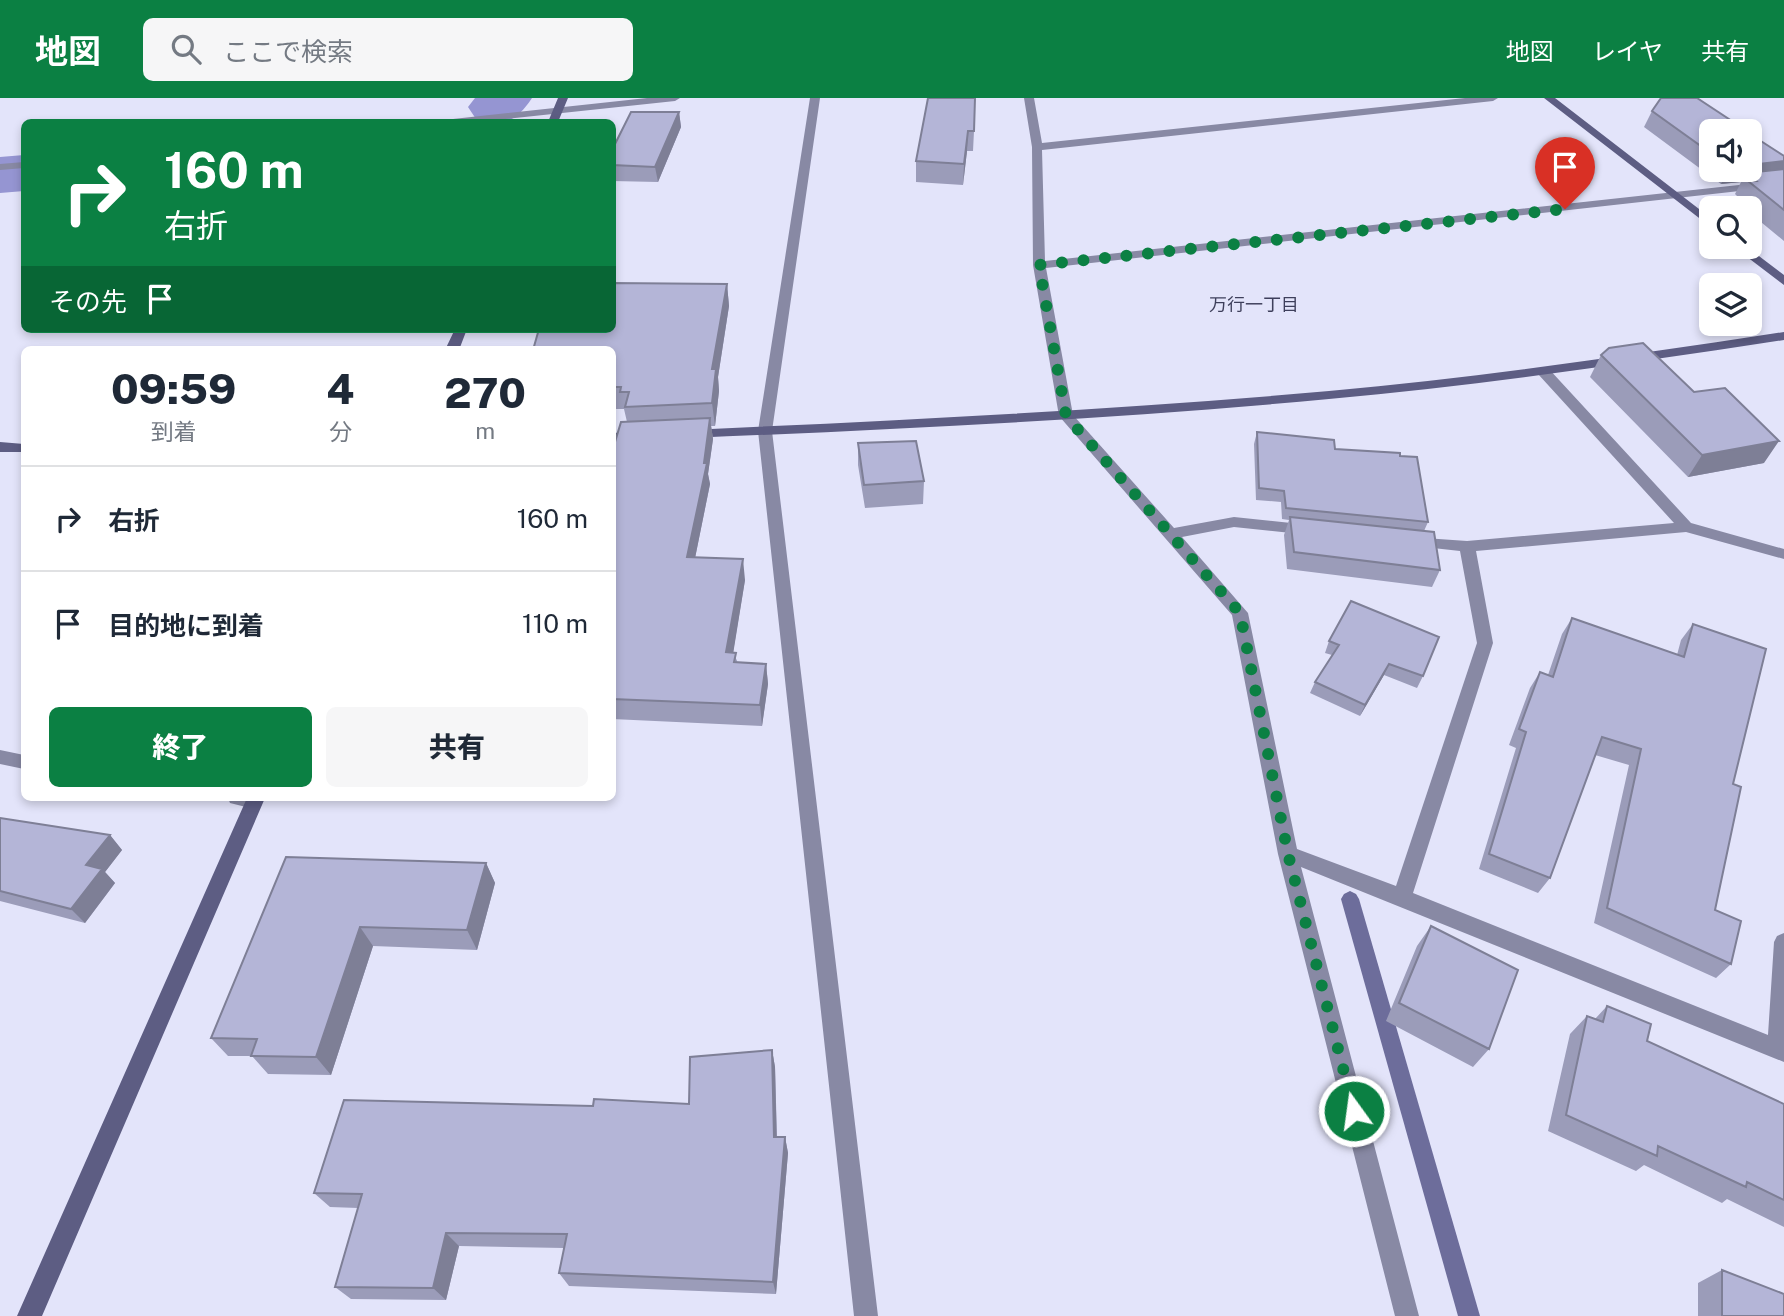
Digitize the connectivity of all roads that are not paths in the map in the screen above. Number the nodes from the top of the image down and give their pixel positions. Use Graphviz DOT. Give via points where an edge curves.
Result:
graph roads {
  1 [pos="563,98"];
  2 [pos="675,98"];
  3 [pos="815,98"];
  4 [pos="1029,98"];
  5 [pos="1493,98"];
  6 [pos="1549,98"];
  7 [pos="558,111"];
  8 [pos="482,119"];
  9 [pos="554,119"];
  10 [pos="1037,148"];
  11 [pos="21,165"];
  12 [pos="0,167"];
  13 [pos="1784,183"];
  14 [pos="1676,197"];
  15 [pos="1699,215"];
  16 [pos="1756,259"];
  17 [pos="1039,265"];
  18 [pos="1784,281"];
  19 [pos="1784,336"];
  20 [pos="1543,372"];
  21 [pos="1066,416"];
  22 [pos="765,431"];
  23 [pos="682,434"];
  24 [pos="654,435"];
  25 [pos="616,437"];
  26 [pos="0,447"];
  27 [pos="21,448"];
  28 [pos="1686,527"];
  29 [pos="1330,532"];
  30 [pos="1172,534"];
  31 [pos="1398,539"];
  32 [pos="1466,547"];
  33 [pos="1784,554"];
  34 [pos="0,757"];
  35 [pos="21,761"];
  36 [pos="248,801"];
  37 [pos="1288,854"];
  38 [pos="1402,897"];
  39 [pos="1784,942"];
  40 [pos="1781,1051"];
  41 [pos="29,1316"];
  42 [pos="866,1316"];
  43 [pos="1407,1316"];
  1 -- 7 [label="street"];
  2 -- 7 [label="street"];
  3 -- 22 [label="street"];
  4 -- 10 [label="street"];
  5 -- 10 [label="street"];
  6 -- 14 [label="street"];
  7 -- 8 [label="street"];
  7 -- 9 [label="street"];
  10 -- 17 [label="street"];
  11 -- 12 [label="street"];
  13 -- 14 [label="street"];
  14 -- 15 [label="street"];
  14 -- 17 [label="street"];
  16 -- 18 [label="street"];
  17 -- 21 [label="street"];
  19 -- 20 [label="street"];
  20 -- 21 [label="street"];
  20 -- 28 [label="street"];
  21 -- 22 [label="street"];
  21 -- 30 [label="street"];
  22 -- 23 [label="street"];
  22 -- 42 [label="street"];
  24 -- 25 [label="street"];
  26 -- 27 [label="street"];
  28 -- 32 [label="street"];
  28 -- 33 [label="street"];
  29 -- 30 [label="street" via="1234,522"];
  30 -- 37 [label="street" via="1240,613"];
  31 -- 32 [label="street"];
  32 -- 38 [label="street" via="1485,642"];
  34 -- 35 [label="street"];
  36 -- 41 [label="street"];
  37 -- 38 [label="street"];
  37 -- 43 [label="street"];
  38 -- 40 [label="street"];
  39 -- 40 [label="street"];
}
